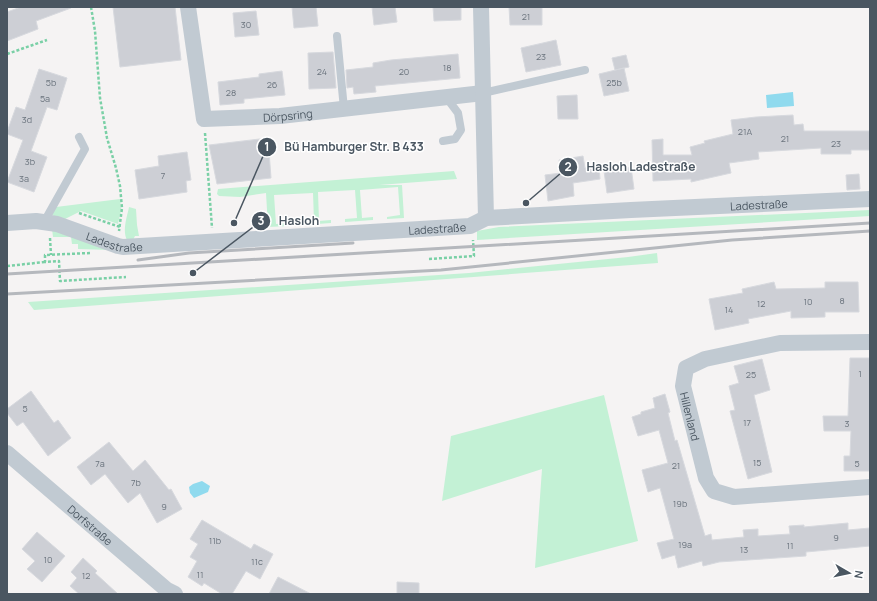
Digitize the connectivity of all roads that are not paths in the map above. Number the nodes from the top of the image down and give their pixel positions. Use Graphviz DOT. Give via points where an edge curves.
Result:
graph roads {
  1 [pos="188,7"];
  2 [pos="481,7"];
  3 [pos="337,36"];
  4 [pos="585,70"];
  5 [pos="483,93"];
  6 [pos="446,97"];
  7 [pos="344,109"];
  8 [pos="78,137"];
  9 [pos="443,141"];
  10 [pos="870,199"];
  11 [pos="486,218"];
  12 [pos="44,222"];
  13 [pos="7,223"];
  14 [pos="870,342"];
  15 [pos="7,453"];
  16 [pos="870,487"];
  17 [pos="175,594"];
  1 -- 7 [label="street, Dörpsring" via="204,119 280,116"];
  2 -- 5 [label="street"];
  3 -- 7 [label="lane"];
  4 -- 5 [label="lane"];
  5 -- 6 [label="street, Dörpsring"];
  5 -- 11 [label="street"];
  6 -- 7 [label="street, Dörpsring"];
  6 -- 9 [label="lane" via="458,113 461,130 456,139"];
  8 -- 12 [label="lane" via="85,149"];
  10 -- 11 [label="street, Ladestraße"];
  11 -- 12 [label="street, Ladestraße" via="470,226 118,246 59,224"];
  12 -- 13 [label="street, Ladestraße"];
  14 -- 16 [label="street, Hillenland" via="780,343 705,359 686,368 683,386 706,478 714,491 734,497"];
  15 -- 17 [label="street, Dorfstraße" via="167,590"];
}
